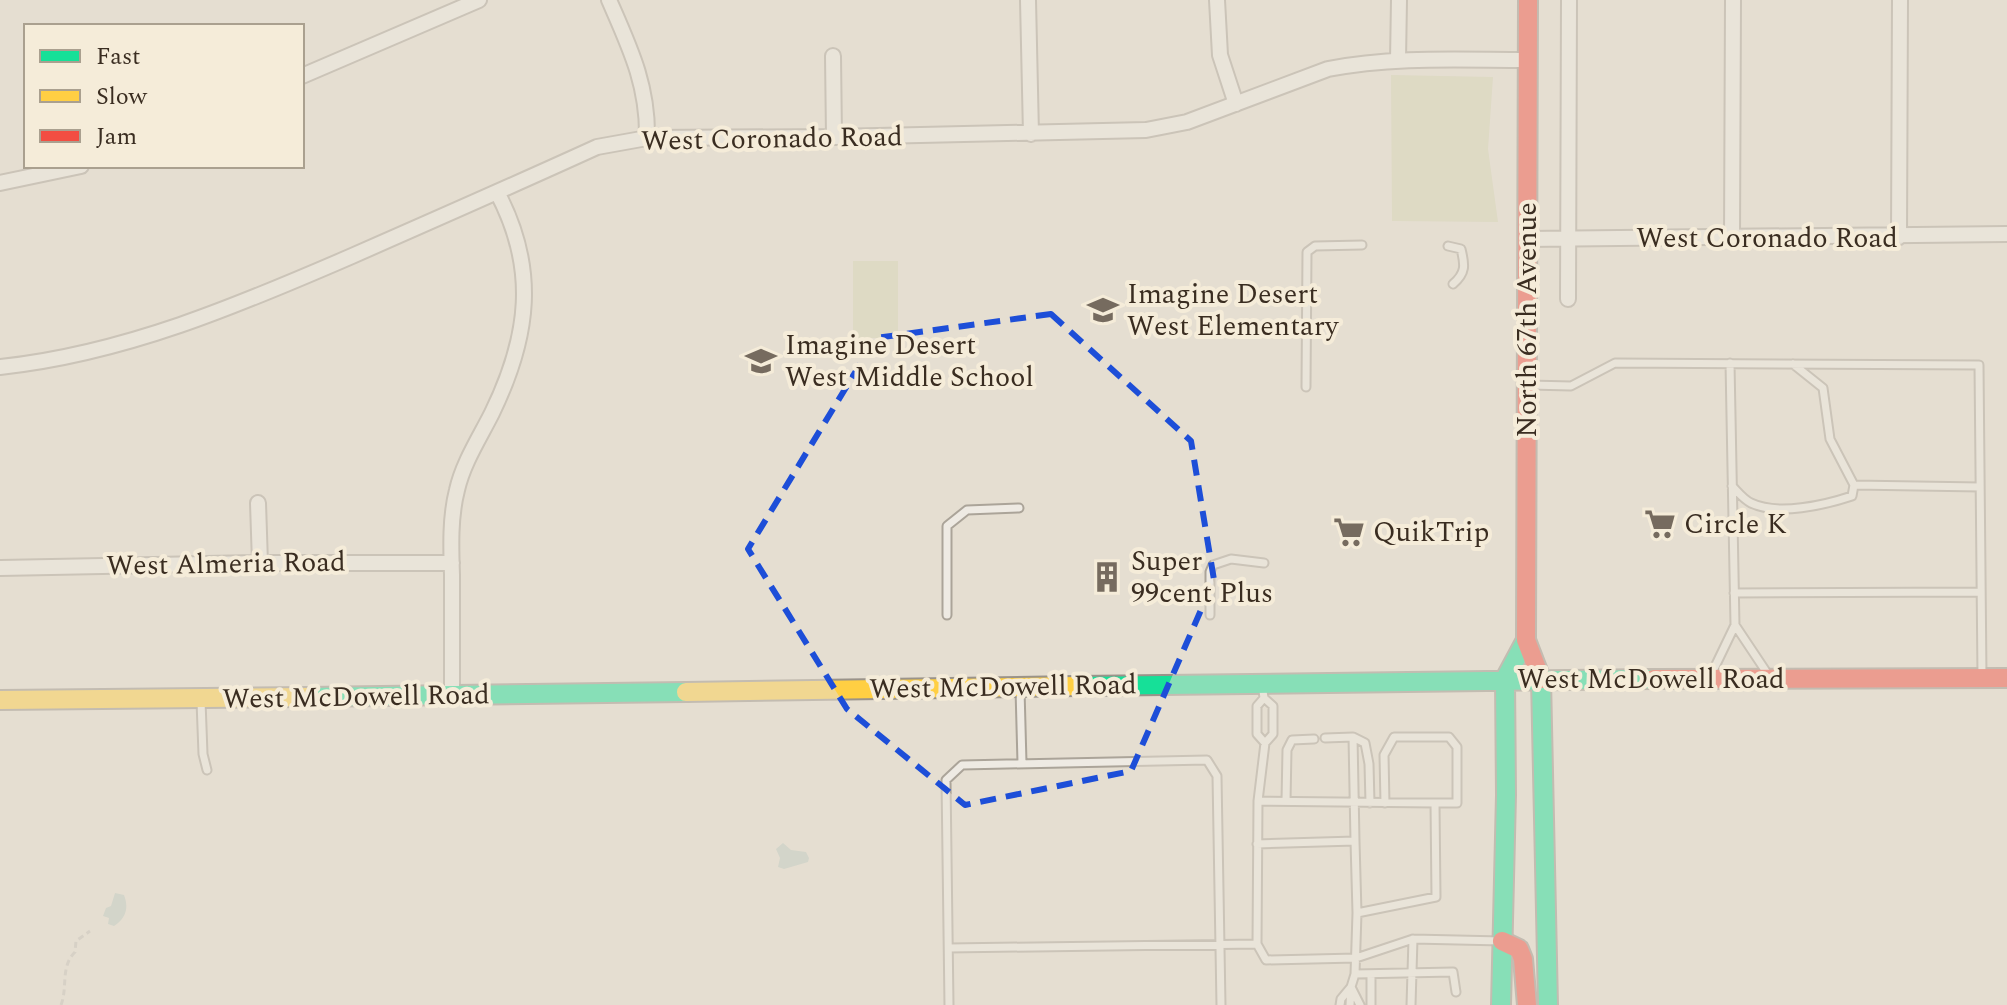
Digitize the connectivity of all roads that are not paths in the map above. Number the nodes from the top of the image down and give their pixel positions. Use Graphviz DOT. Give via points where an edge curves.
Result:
graph roads {
  1 [pos="479,0"];
  2 [pos="609,0"];
  3 [pos="1028,0"];
  4 [pos="1217,0"];
  5 [pos="1399,0"];
  6 [pos="1528,0"];
  7 [pos="1569,0"];
  8 [pos="1733,0"];
  9 [pos="1900,0"];
  10 [pos="833,56"];
  11 [pos="1398,60"];
  12 [pos="1528,60"];
  13 [pos="304,75"];
  14 [pos="1236,104"];
  15 [pos="1031,134"];
  16 [pos="834,137"];
  17 [pos="647,138"];
  18 [pos="71,168"];
  19 [pos="0,183"];
  20 [pos="497,192"];
  21 [pos="2007,234"];
  22 [pos="1899,237"];
  23 [pos="1527,239"];
  24 [pos="1567,239"];
  25 [pos="1732,239"];
  26 [pos="1362,245"];
  27 [pos="1448,246"];
  28 [pos="1453,284"];
  29 [pos="1568,299"];
  30 [pos="1730,363"];
  31 [pos="1792,364"];
  32 [pos="0,367"];
  33 [pos="1527,384"];
  34 [pos="1306,387"];
  35 [pos="1854,485"];
  36 [pos="1732,486"];
  37 [pos="1980,487"];
  38 [pos="258,503"];
  39 [pos="1019,508"];
  40 [pos="260,563"];
  41 [pos="452,563"];
  42 [pos="1264,563"];
  43 [pos="0,568"];
  44 [pos="1981,592"];
  45 [pos="1734,593"];
  46 [pos="947,615"];
  47 [pos="1210,615"];
  48 [pos="1735,625"];
  49 [pos="1526,640"];
  50 [pos="1982,678"];
  51 [pos="2007,678"];
  52 [pos="1505,679"];
  53 [pos="1541,679"];
  54 [pos="1709,679"];
  55 [pos="1771,679"];
  56 [pos="1020,687"];
  57 [pos="1263,690"];
  58 [pos="452,696"];
  59 [pos="201,698"];
  60 [pos="0,700"];
  61 [pos="1353,737"];
  62 [pos="1325,738"];
  63 [pos="1314,739"];
  64 [pos="1265,743"];
  65 [pos="1022,763"];
  66 [pos="207,770"];
  67 [pos="1258,801"];
  68 [pos="1286,801"];
  69 [pos="1354,802"];
  70 [pos="1370,803"];
  71 [pos="1385,803"];
  72 [pos="1435,803"];
  73 [pos="1355,841"];
  74 [pos="1257,844"];
  75 [pos="1357,913"];
  76 [pos="1413,939"];
  77 [pos="1502,941"];
  78 [pos="1257,944"];
  79 [pos="1220,946"];
  80 [pos="949,948"];
  81 [pos="1356,958"];
  82 [pos="1412,973"];
  83 [pos="1355,974"];
  84 [pos="1371,974"];
  85 [pos="1351,987"];
  86 [pos="1456,992"];
  87 [pos="949,1005"];
  88 [pos="1221,1005"];
  89 [pos="1340,1005"];
  90 [pos="1350,1005"];
  91 [pos="1360,1005"];
  92 [pos="1371,1005"];
  93 [pos="1411,1005"];
  94 [pos="1501,1005"];
  95 [pos="1527,1005"];
  96 [pos="1548,1005"];
  1 -- 13 [label="street"];
  2 -- 17 [label="street" via="640,74"];
  3 -- 15 [label="street"];
  4 -- 14 [label="street" via="1220,55"];
  5 -- 11 [label="street"];
  6 -- 12 [label="main road, North 67th Avenue"];
  7 -- 24 [label="street, North 67th Avenue"];
  8 -- 25 [label="street"];
  9 -- 22 [label="street"];
  10 -- 16 [label="street"];
  11 -- 12 [label="street, West Coronado Road"];
  11 -- 14 [label="street, West Coronado Road" via="1328,69"];
  12 -- 23 [label="main road, North 67th Avenue"];
  14 -- 15 [label="street, West Coronado Road" via="1146,130"];
  15 -- 16 [label="street, West Coronado Road"];
  16 -- 17 [label="street, West Coronado Road"];
  17 -- 20 [label="street, West Coronado Road" via="597,147"];
  18 -- 19 [label="street"];
  20 -- 32 [label="street, West Coronado Road" via="185,325 34,364"];
  20 -- 41 [label="street" via="523,267 523,331 508,380 457,488"];
  21 -- 22 [label="street, West Coronado Road"];
  22 -- 25 [label="street, West Coronado Road"];
  23 -- 24 [label="street, West Coronado Road"];
  23 -- 33 [label="main road, North 67th Avenue"];
  24 -- 25 [label="street, West Coronado Road"];
  24 -- 29 [label="street, North 67th Avenue"];
  26 -- 34 [label="lane" via="1315,246 1307,252"];
  27 -- 28 [label="lane" via="1461,249 1465,267"];
  30 -- 31 [label="lane"];
  30 -- 33 [label="lane" via="1615,363 1571,386"];
  30 -- 36 [label="lane"];
  31 -- 35 [label="lane" via="1823,388 1830,439"];
  31 -- 37 [label="lane" via="1979,365"];
  33 -- 49 [label="main road, North 67th Avenue"];
  35 -- 36 [label="lane" via="1852,496 1829,503 1768,508 1752,504"];
  35 -- 37 [label="lane"];
  36 -- 45 [label="lane"];
  37 -- 44 [label="lane"];
  38 -- 40 [label="street"];
  39 -- 46 [label="lane" via="967,510 947,526"];
  40 -- 41 [label="street, West Almeria Road"];
  40 -- 43 [label="street, West Almeria Road"];
  41 -- 58 [label="street"];
  42 -- 47 [label="lane" via="1231,559 1213,565"];
  44 -- 45 [label="lane"];
  44 -- 50 [label="lane"];
  45 -- 48 [label="lane"];
  48 -- 54 [label="lane"];
  48 -- 55 [label="lane"];
  49 -- 52 [label="main road, North 67th Avenue"];
  49 -- 53 [label="main road, North 67th Avenue"];
  50 -- 51 [label="main road, West McDowell Road"];
  50 -- 55 [label="main road, West McDowell Road"];
  52 -- 53 [label="main road, West McDowell Road"];
  52 -- 57 [label="main road, West McDowell Road"];
  52 -- 77 [label="main road, North 67th Avenue"];
  53 -- 54 [label="main road, West McDowell Road"];
  53 -- 96 [label="main road, North 67th Avenue"];
  54 -- 55 [label="main road, West McDowell Road"];
  56 -- 57 [label="main road, West McDowell Road"];
  56 -- 58 [label="main road, West McDowell Road"];
  56 -- 65 [label="lane"];
  57 -- 64 [label="lane" via="1257,734"];
  57 -- 64 [label="lane" via="1273,706 1273,734"];
  58 -- 59 [label="main road, West McDowell Road"];
  59 -- 60 [label="main road, West McDowell Road"];
  59 -- 66 [label="lane"];
  61 -- 62 [label="lane"];
  61 -- 69 [label="lane"];
  61 -- 70 [label="lane" via="1365,743"];
  63 -- 68 [label="lane" via="1292,740 1287,750"];
  64 -- 67 [label="lane"];
  65 -- 79 [label="lane" via="1207,760 1217,776"];
  65 -- 80 [label="lane" via="962,765 946,780"];
  67 -- 68 [label="lane"];
  67 -- 74 [label="lane"];
  68 -- 69 [label="lane"];
  69 -- 70 [label="lane"];
  69 -- 73 [label="lane"];
  70 -- 71 [label="lane"];
  71 -- 72 [label="lane"];
  71 -- 72 [label="lane" via="1384,755 1394,737 1449,737 1457,747 1457,803"];
  72 -- 75 [label="lane" via="1436,897"];
  73 -- 74 [label="lane"];
  73 -- 75 [label="lane"];
  74 -- 78 [label="lane"];
  75 -- 81 [label="lane"];
  76 -- 77 [label="lane"];
  76 -- 81 [label="lane"];
  76 -- 82 [label="lane"];
  77 -- 94 [label="main road, North 67th Avenue"];
  77 -- 95 [label="main road" via="1519,949 1523,959"];
  78 -- 79 [label="lane"];
  78 -- 81 [label="lane" via="1266,960"];
  79 -- 80 [label="lane"];
  79 -- 88 [label="lane"];
  80 -- 87 [label="lane"];
  81 -- 83 [label="lane"];
  82 -- 84 [label="lane"];
  82 -- 86 [label="lane" via="1453,972"];
  82 -- 93 [label="lane"];
  83 -- 84 [label="lane"];
  83 -- 85 [label="lane"];
  84 -- 92 [label="lane"];
  85 -- 89 [label="lane"];
  85 -- 90 [label="lane"];
  85 -- 91 [label="lane"];
}
